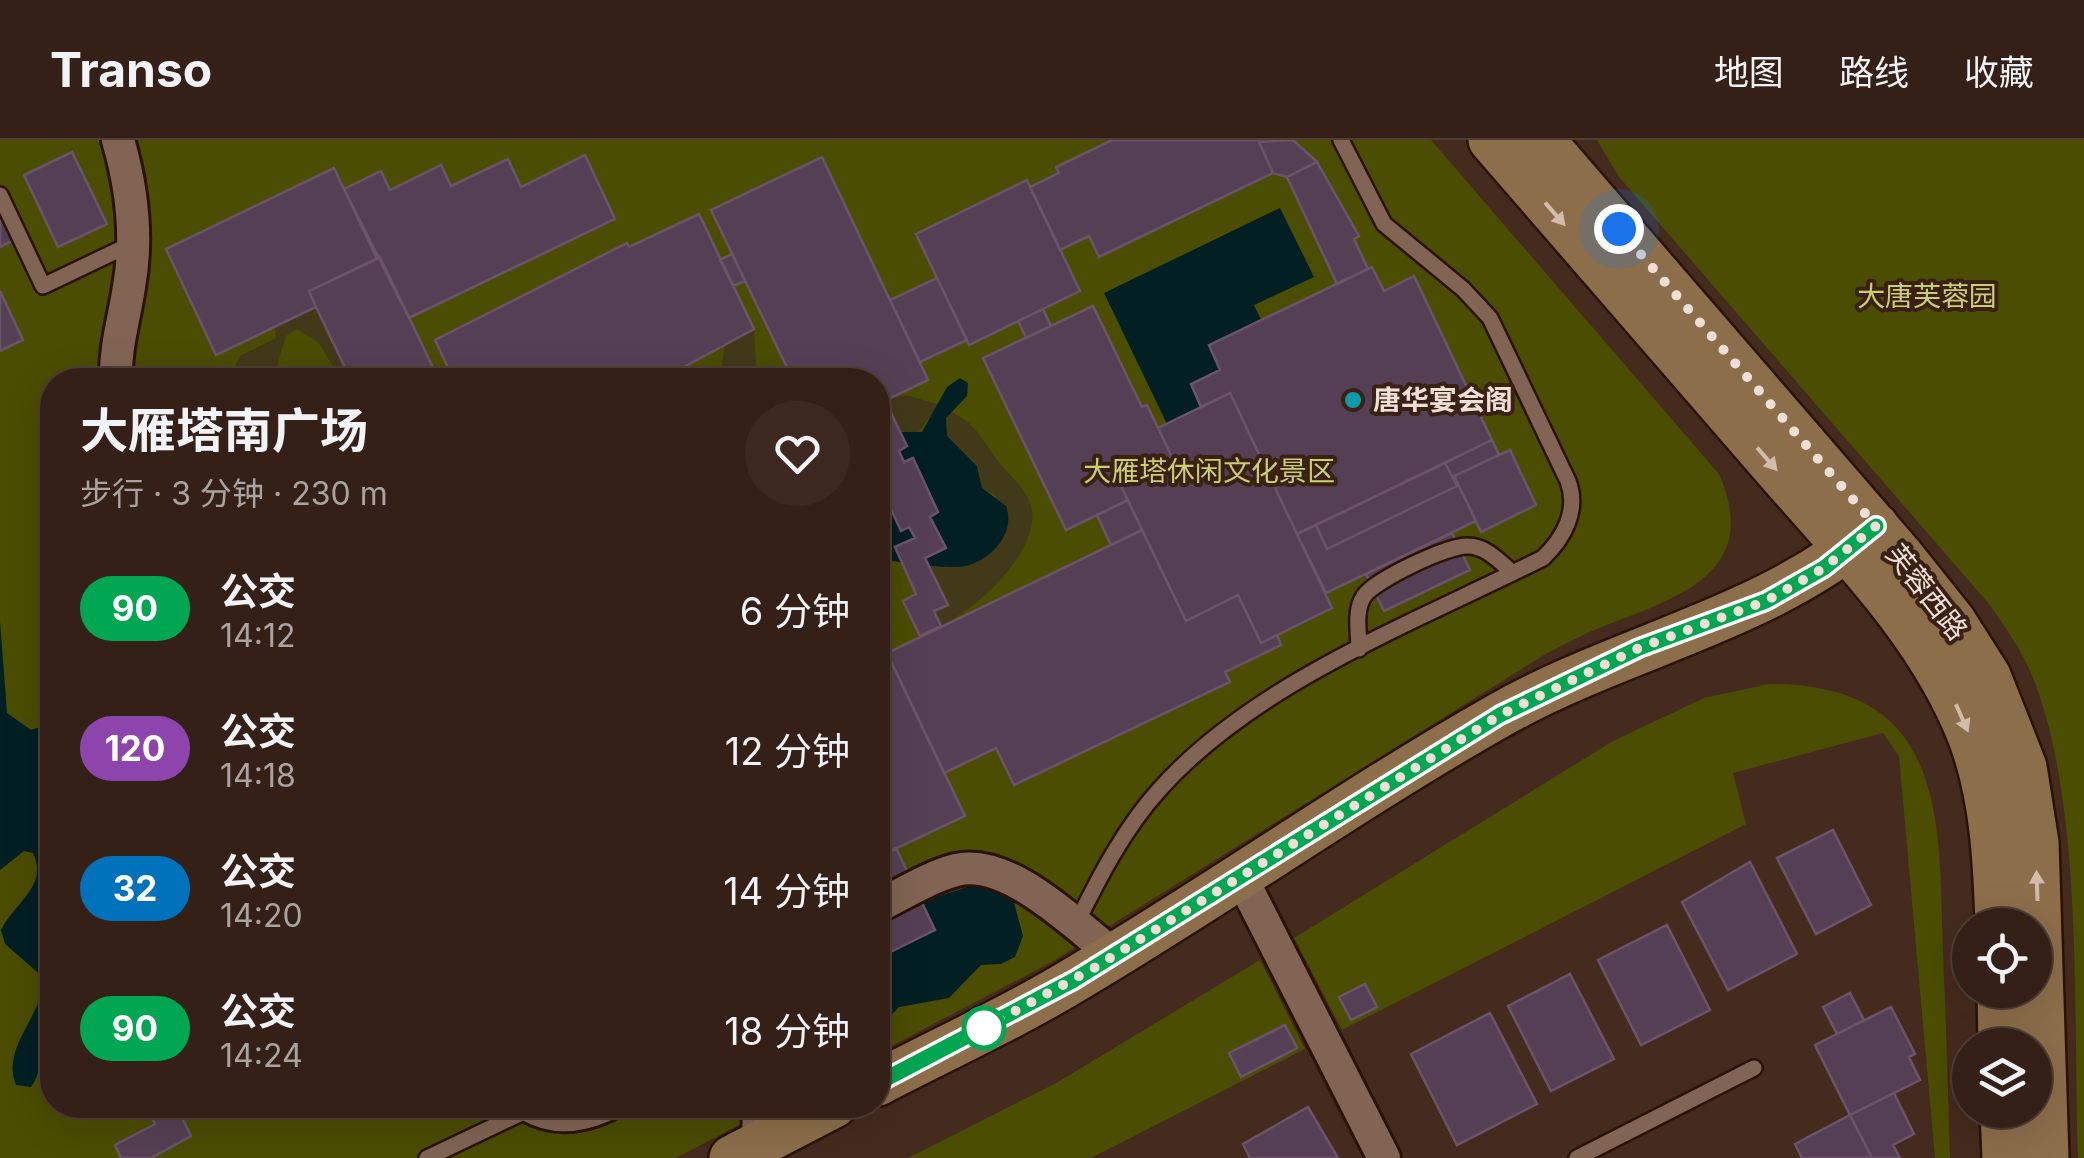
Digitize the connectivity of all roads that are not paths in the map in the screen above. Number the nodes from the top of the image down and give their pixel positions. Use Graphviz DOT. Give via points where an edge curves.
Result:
graph roads {
  1 [pos="118,140"];
  2 [pos="1341,140"];
  3 [pos="1491,140"];
  4 [pos="1542,140"];
  5 [pos="0,196"];
  6 [pos="133,242"];
  7 [pos="116,368"];
  8 [pos="1861,539"];
  9 [pos="1513,573"];
  10 [pos="1359,649"];
  11 [pos="1241,877"];
  12 [pos="890,900"];
  13 [pos="1997,908"];
  14 [pos="1075,926"];
  15 [pos="1115,956"];
  16 [pos="1754,1068"];
  17 [pos="890,1077"];
  18 [pos="506,1118"];
  19 [pos="798,1118"];
  20 [pos="2004,1128"];
  21 [pos="749,1136"];
  22 [pos="427,1158"];
  23 [pos="1384,1158"];
  24 [pos="1577,1158"];
  25 [pos="2005,1158"];
  26 [pos="2046,1158"];
  1 -- 6 [label="street" via="132,199"];
  2 -- 9 [label="lane" via="1384,224 1490,318 1568,481 1572,510 1560,539"];
  3 -- 8 [label="main road, 芙蓉西路, one-way"];
  4 -- 8 [label="main road, 芙蓉西路"];
  5 -- 6 [label="lane" via="43,286"];
  6 -- 7 [label="street"];
  8 -- 11 [label="main road" via="1766,601 1639,648 1500,715"];
  8 -- 13 [label="main road, 芙蓉西路, one-way" via="1971,739 1992,826"];
  26 -- 8 [label="main road, 芙蓉西路, one-way" via="2036,843 2024,767 1988,676 1953,621"];
  9 -- 10 [label="lane"];
  9 -- 10 [label="lane" via="1470,545 1392,576 1364,595"];
  10 -- 14 [label="lane" via="1196,753 1127,831"];
  11 -- 15 [label="main road"];
  11 -- 23 [label="street"];
  12 -- 14 [label="street" via="944,874 985,869 1014,879"];
  14 -- 15 [label="street"];
  15 -- 17 [label="main road"];
  16 -- 24 [label="lane"];
  18 -- 22 [label="lane"];
  19 -- 21 [label="main road"];
  20 -- 25 [label="main road"];
}
